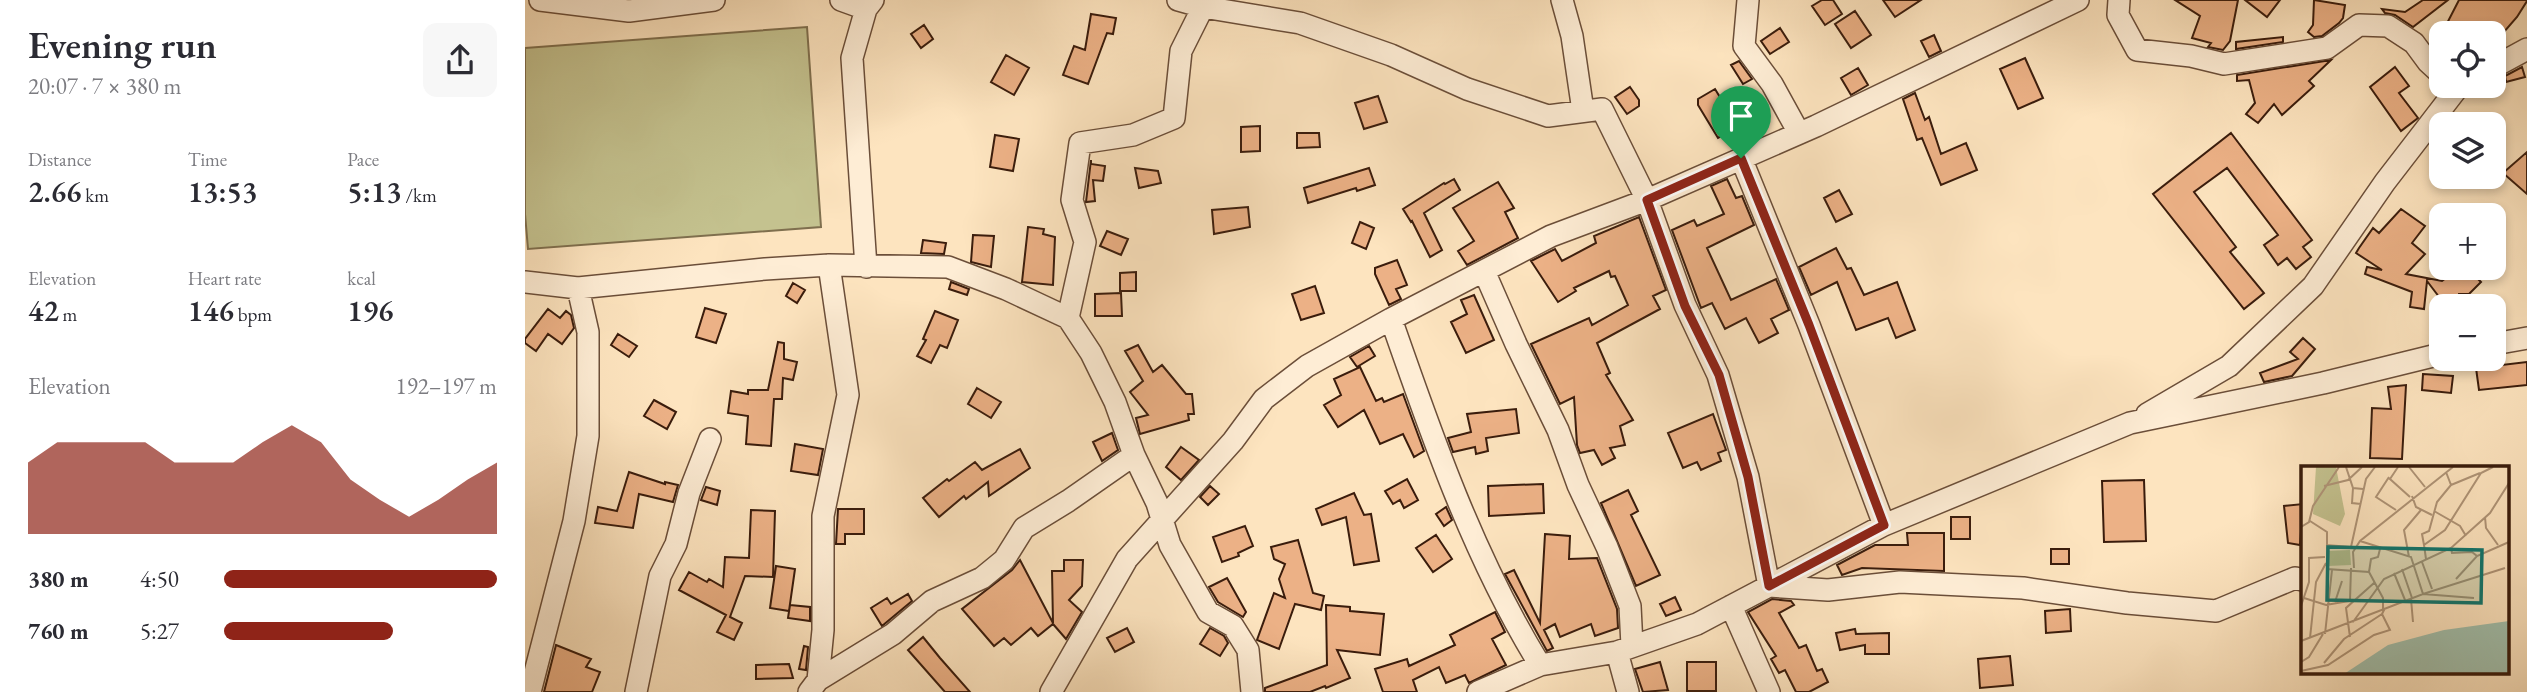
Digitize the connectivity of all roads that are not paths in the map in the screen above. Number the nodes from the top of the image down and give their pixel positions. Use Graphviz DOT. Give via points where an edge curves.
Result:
graph roads {
  1 [pos="540,0"];
  2 [pos="714,0"];
  3 [pos="841,0"];
  4 [pos="1178,0"];
  5 [pos="1562,0"];
  6 [pos="1748,0"];
  7 [pos="2078,0"];
  8 [pos="2119,0"];
  9 [pos="870,5"];
  10 [pos="1203,7"];
  11 [pos="2527,49"];
  12 [pos="2506,60"];
  13 [pos="2429,63"];
  14 [pos="2443,98"];
  15 [pos="1583,111"];
  16 [pos="1799,133"];
  17 [pos="1741,158"];
  18 [pos="1647,200"];
  19 [pos="829,265"];
  20 [pos="866,267"];
  21 [pos="1484,271"];
  22 [pos="525,282"];
  23 [pos="578,288"];
  24 [pos="1069,318"];
  25 [pos="1391,319"];
  26 [pos="2527,338"];
  27 [pos="2506,342"];
  28 [pos="2429,357"];
  29 [pos="2130,424"];
  30 [pos="710,439"];
  31 [pos="1134,455"];
  32 [pos="1162,521"];
  33 [pos="1884,525"];
  34 [pos="2301,580"];
  35 [pos="1769,586"];
  36 [pos="1731,606"];
  37 [pos="1624,649"];
  38 [pos="1541,665"];
  39 [pos="813,686"];
  40 [pos="530,692"];
  41 [pos="636,692"];
  42 [pos="1052,692"];
  43 [pos="1252,692"];
  44 [pos="1478,692"];
  45 [pos="1628,692"];
  46 [pos="1769,692"];
  1 -- 2 [label="street" via="629,11"];
  3 -- 9 [label="street"];
  4 -- 10 [label="street"];
  5 -- 15 [label="street"];
  6 -- 16 [label="street" via="1744,46"];
  7 -- 16 [label="street"];
  8 -- 13 [label="street" via="2118,15 2137,50 2224,64 2327,48 2359,25 2388,26 2414,43"];
  9 -- 20 [label="street" via="852,58"];
  10 -- 15 [label="street" via="1300,23 1548,116"];
  10 -- 24 [label="street" via="1181,51 1174,118 1133,135 1080,142 1072,200 1085,242"];
  11 -- 12 [label="street"];
  14 -- 29 [label="street" via="2313,286 2229,366"];
  15 -- 18 [label="street" via="1602,109"];
  16 -- 17 [label="street"];
  17 -- 18 [label="street"];
  17 -- 33 [label="street"];
  18 -- 21 [label="street" via="1551,236"];
  18 -- 35 [label="street" via="1685,306 1719,375 1748,477"];
  19 -- 20 [label="street"];
  19 -- 23 [label="street"];
  19 -- 39 [label="street" via="848,395 823,516 823,630"];
  20 -- 24 [label="street" via="948,267"];
  21 -- 25 [label="street"];
  21 -- 37 [label="street" via="1558,430 1630,606"];
  22 -- 23 [label="street"];
  23 -- 40 [label="street" via="588,332 588,436 574,521"];
  24 -- 31 [label="street" via="1115,402"];
  25 -- 32 [label="street" via="1307,366 1264,399"];
  25 -- 38 [label="street" via="1434,443 1513,620"];
  26 -- 27 [label="street"];
  28 -- 29 [label="street"];
  29 -- 33 [label="street"];
  30 -- 41 [label="street" via="689,492 676,544 660,576"];
  31 -- 32 [label="street"];
  31 -- 39 [label="street" via="1024,528 1004,560 982,578 932,601 893,634"];
  32 -- 42 [label="street" via="1127,559"];
  32 -- 43 [label="street" via="1170,545 1208,612 1233,626 1248,650"];
  33 -- 35 [label="street"];
  34 -- 35 [label="street" via="2216,611 2023,588 1900,582 1828,590"];
  35 -- 36 [label="street"];
  36 -- 37 [label="street" via="1697,624"];
  36 -- 46 [label="street"];
  37 -- 38 [label="street"];
  37 -- 45 [label="street"];
  38 -- 44 [label="street"];
}
